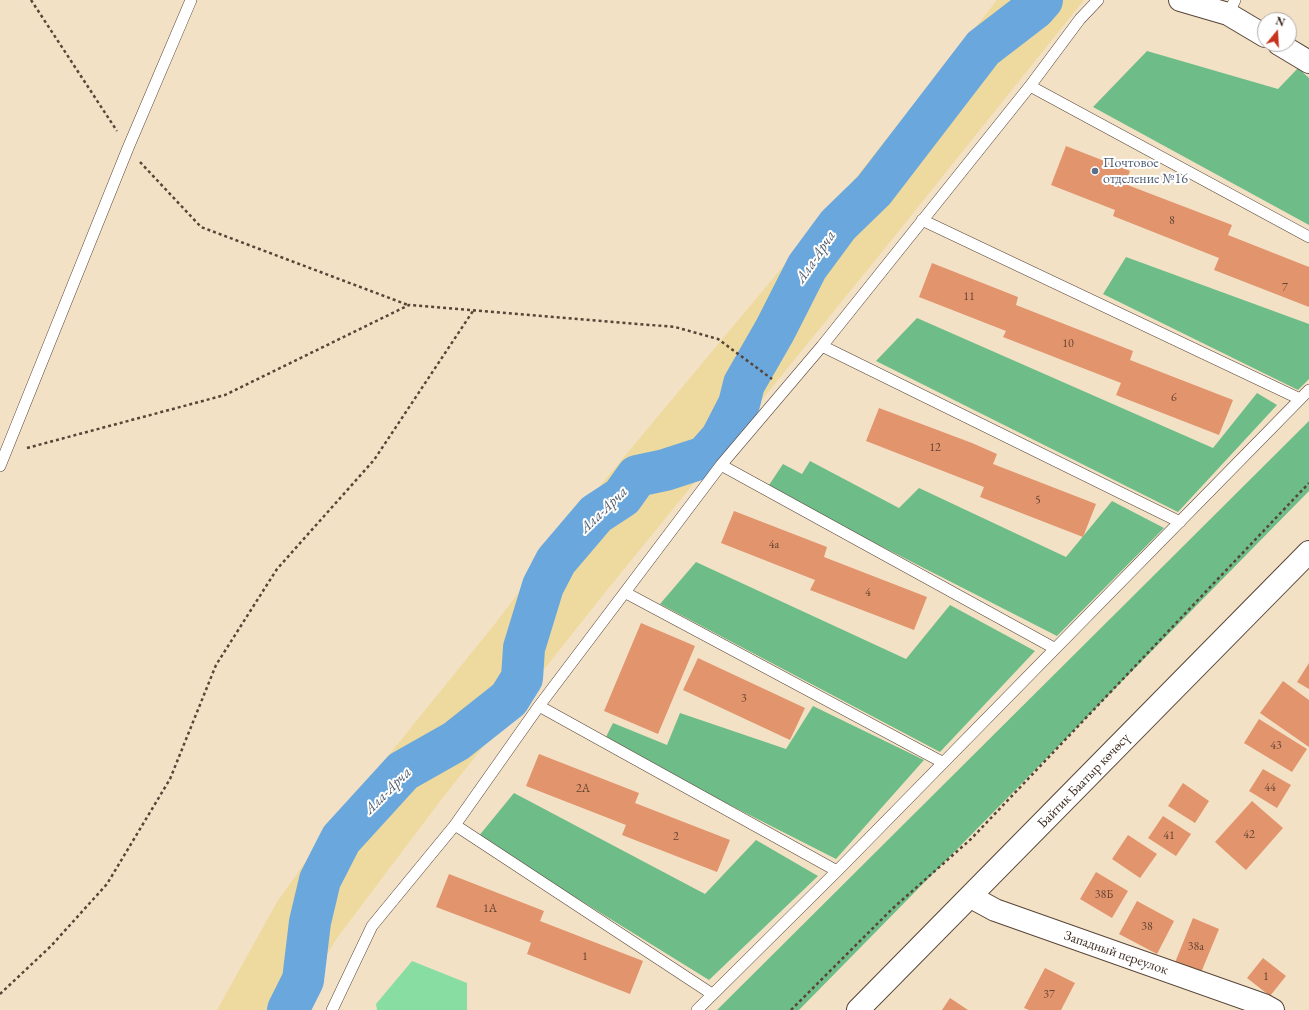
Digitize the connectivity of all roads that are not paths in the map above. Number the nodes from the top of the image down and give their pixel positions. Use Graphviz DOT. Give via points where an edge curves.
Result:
graph roads {
  1 [pos="191,0"];
  2 [pos="1098,0"];
  3 [pos="1180,0"];
  4 [pos="1232,7"];
  5 [pos="1257,29"];
  6 [pos="1292,52"];
  7 [pos="1309,62"];
  8 [pos="1030,86"];
  9 [pos="922,220"];
  10 [pos="1309,237"];
  11 [pos="822,346"];
  12 [pos="1309,390"];
  13 [pos="1300,399"];
  14 [pos="721,465"];
  15 [pos="0,466"];
  16 [pos="1180,522"];
  17 [pos="1309,552"];
  18 [pos="626,593"];
  19 [pos="1054,648"];
  20 [pos="539,706"];
  21 [pos="942,762"];
  22 [pos="455,826"];
  23 [pos="837,871"];
  24 [pos="971,897"];
  25 [pos="712,994"];
  26 [pos="1266,1008"];
  27 [pos="332,1010"];
  28 [pos="697,1010"];
  29 [pos="858,1010"];
  1 -- 15 [label="lane" via="128,148"];
  2 -- 8 [label="lane" via="1080,19"];
  3 -- 4 [label="main road"];
  4 -- 5 [label="main road"];
  6 -- 7 [label="main road"];
  8 -- 9 [label="lane"];
  8 -- 10 [label="lane"];
  9 -- 11 [label="lane"];
  9 -- 13 [label="lane"];
  11 -- 14 [label="lane"];
  11 -- 16 [label="lane"];
  12 -- 13 [label="lane"];
  13 -- 16 [label="lane"];
  14 -- 18 [label="lane"];
  14 -- 19 [label="lane"];
  16 -- 19 [label="lane"];
  17 -- 24 [label="main road, Байтик Баатыр көчөсү"];
  18 -- 20 [label="lane"];
  18 -- 21 [label="lane"];
  19 -- 21 [label="lane"];
  20 -- 22 [label="lane"];
  20 -- 23 [label="lane"];
  21 -- 23 [label="lane"];
  22 -- 25 [label="lane"];
  22 -- 27 [label="lane" via="372,926"];
  23 -- 25 [label="lane"];
  24 -- 26 [label="main road, Западный переулок" via="994,910"];
  24 -- 29 [label="main road, Байтик Баатыр көчөсү"];
  25 -- 28 [label="lane"];
}
